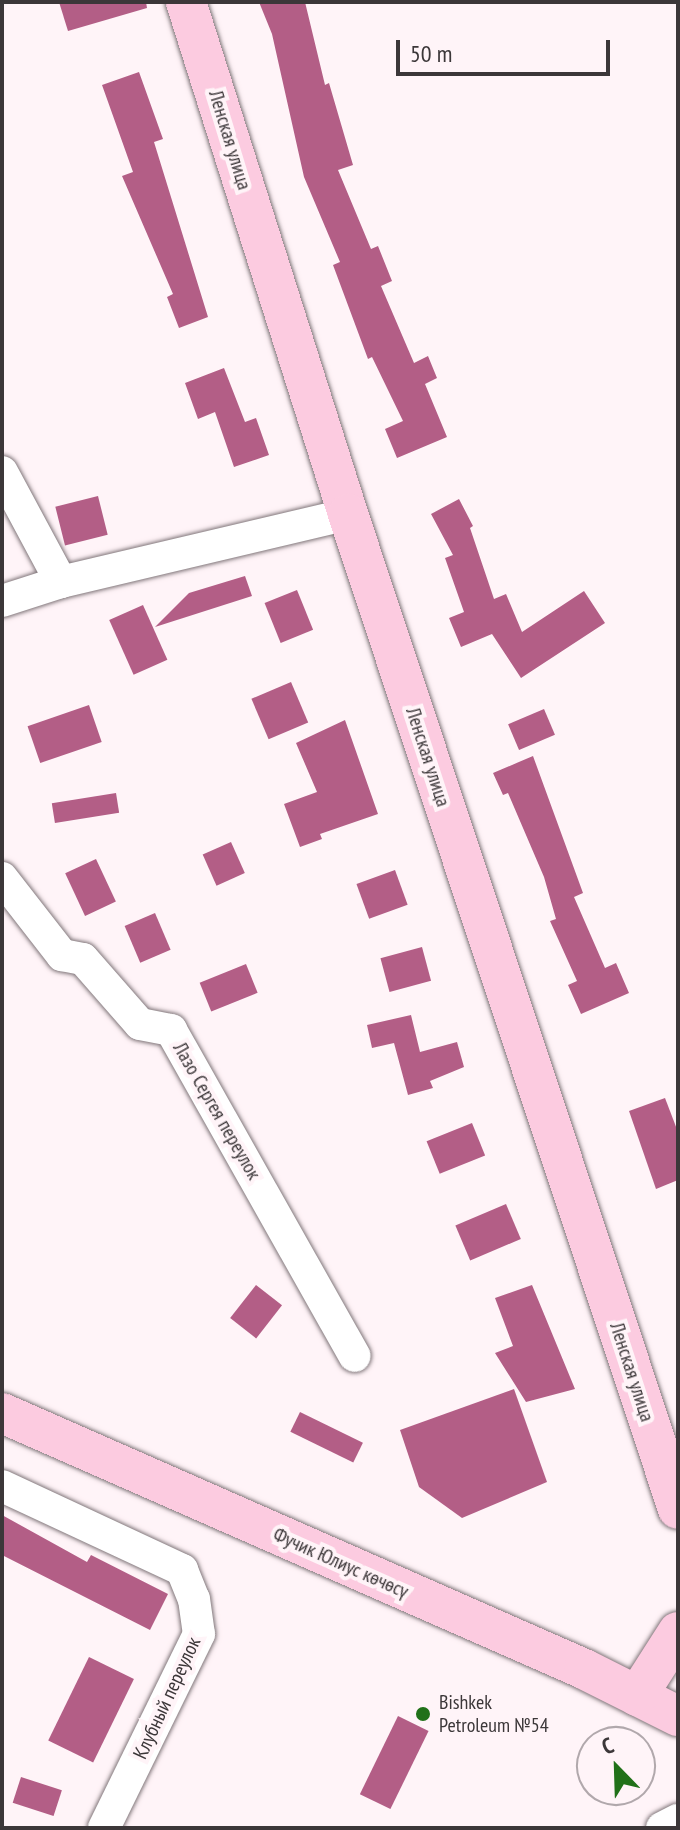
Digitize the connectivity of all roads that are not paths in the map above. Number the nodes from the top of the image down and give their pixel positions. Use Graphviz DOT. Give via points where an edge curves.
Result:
graph roads {
  1 [pos="186,2"];
  2 [pos="2,472"];
  3 [pos="348,514"];
  4 [pos="61,582"];
  5 [pos="2,601"];
  6 [pos="2,878"];
  7 [pos="355,1356"];
  8 [pos="2,1413"];
  9 [pos="2,1486"];
  10 [pos="678,1509"];
  11 [pos="678,1632"];
  12 [pos="637,1696"];
  13 [pos="678,1716"];
  14 [pos="678,1820"];
  15 [pos="104,1828"];
  16 [pos="662,1828"];
  1 -- 3 [label="main road, Ленская улица"];
  2 -- 4 [label="street"];
  3 -- 4 [label="street"];
  3 -- 10 [label="main road, Ленская улица"];
  4 -- 5 [label="street"];
  6 -- 7 [label="street, Лазо Сергея переулок" via="62,955 83,959 140,1024 171,1030"];
  8 -- 12 [label="main road, Фучик Юлиус көчөсү"];
  9 -- 15 [label="street, Клубный переулок" via="182,1570 194,1599 199,1634"];
  11 -- 12 [label="main road"];
  12 -- 13 [label="main road, Фучик Юлиус көчөсү"];
  14 -- 16 [label="street"];
}
